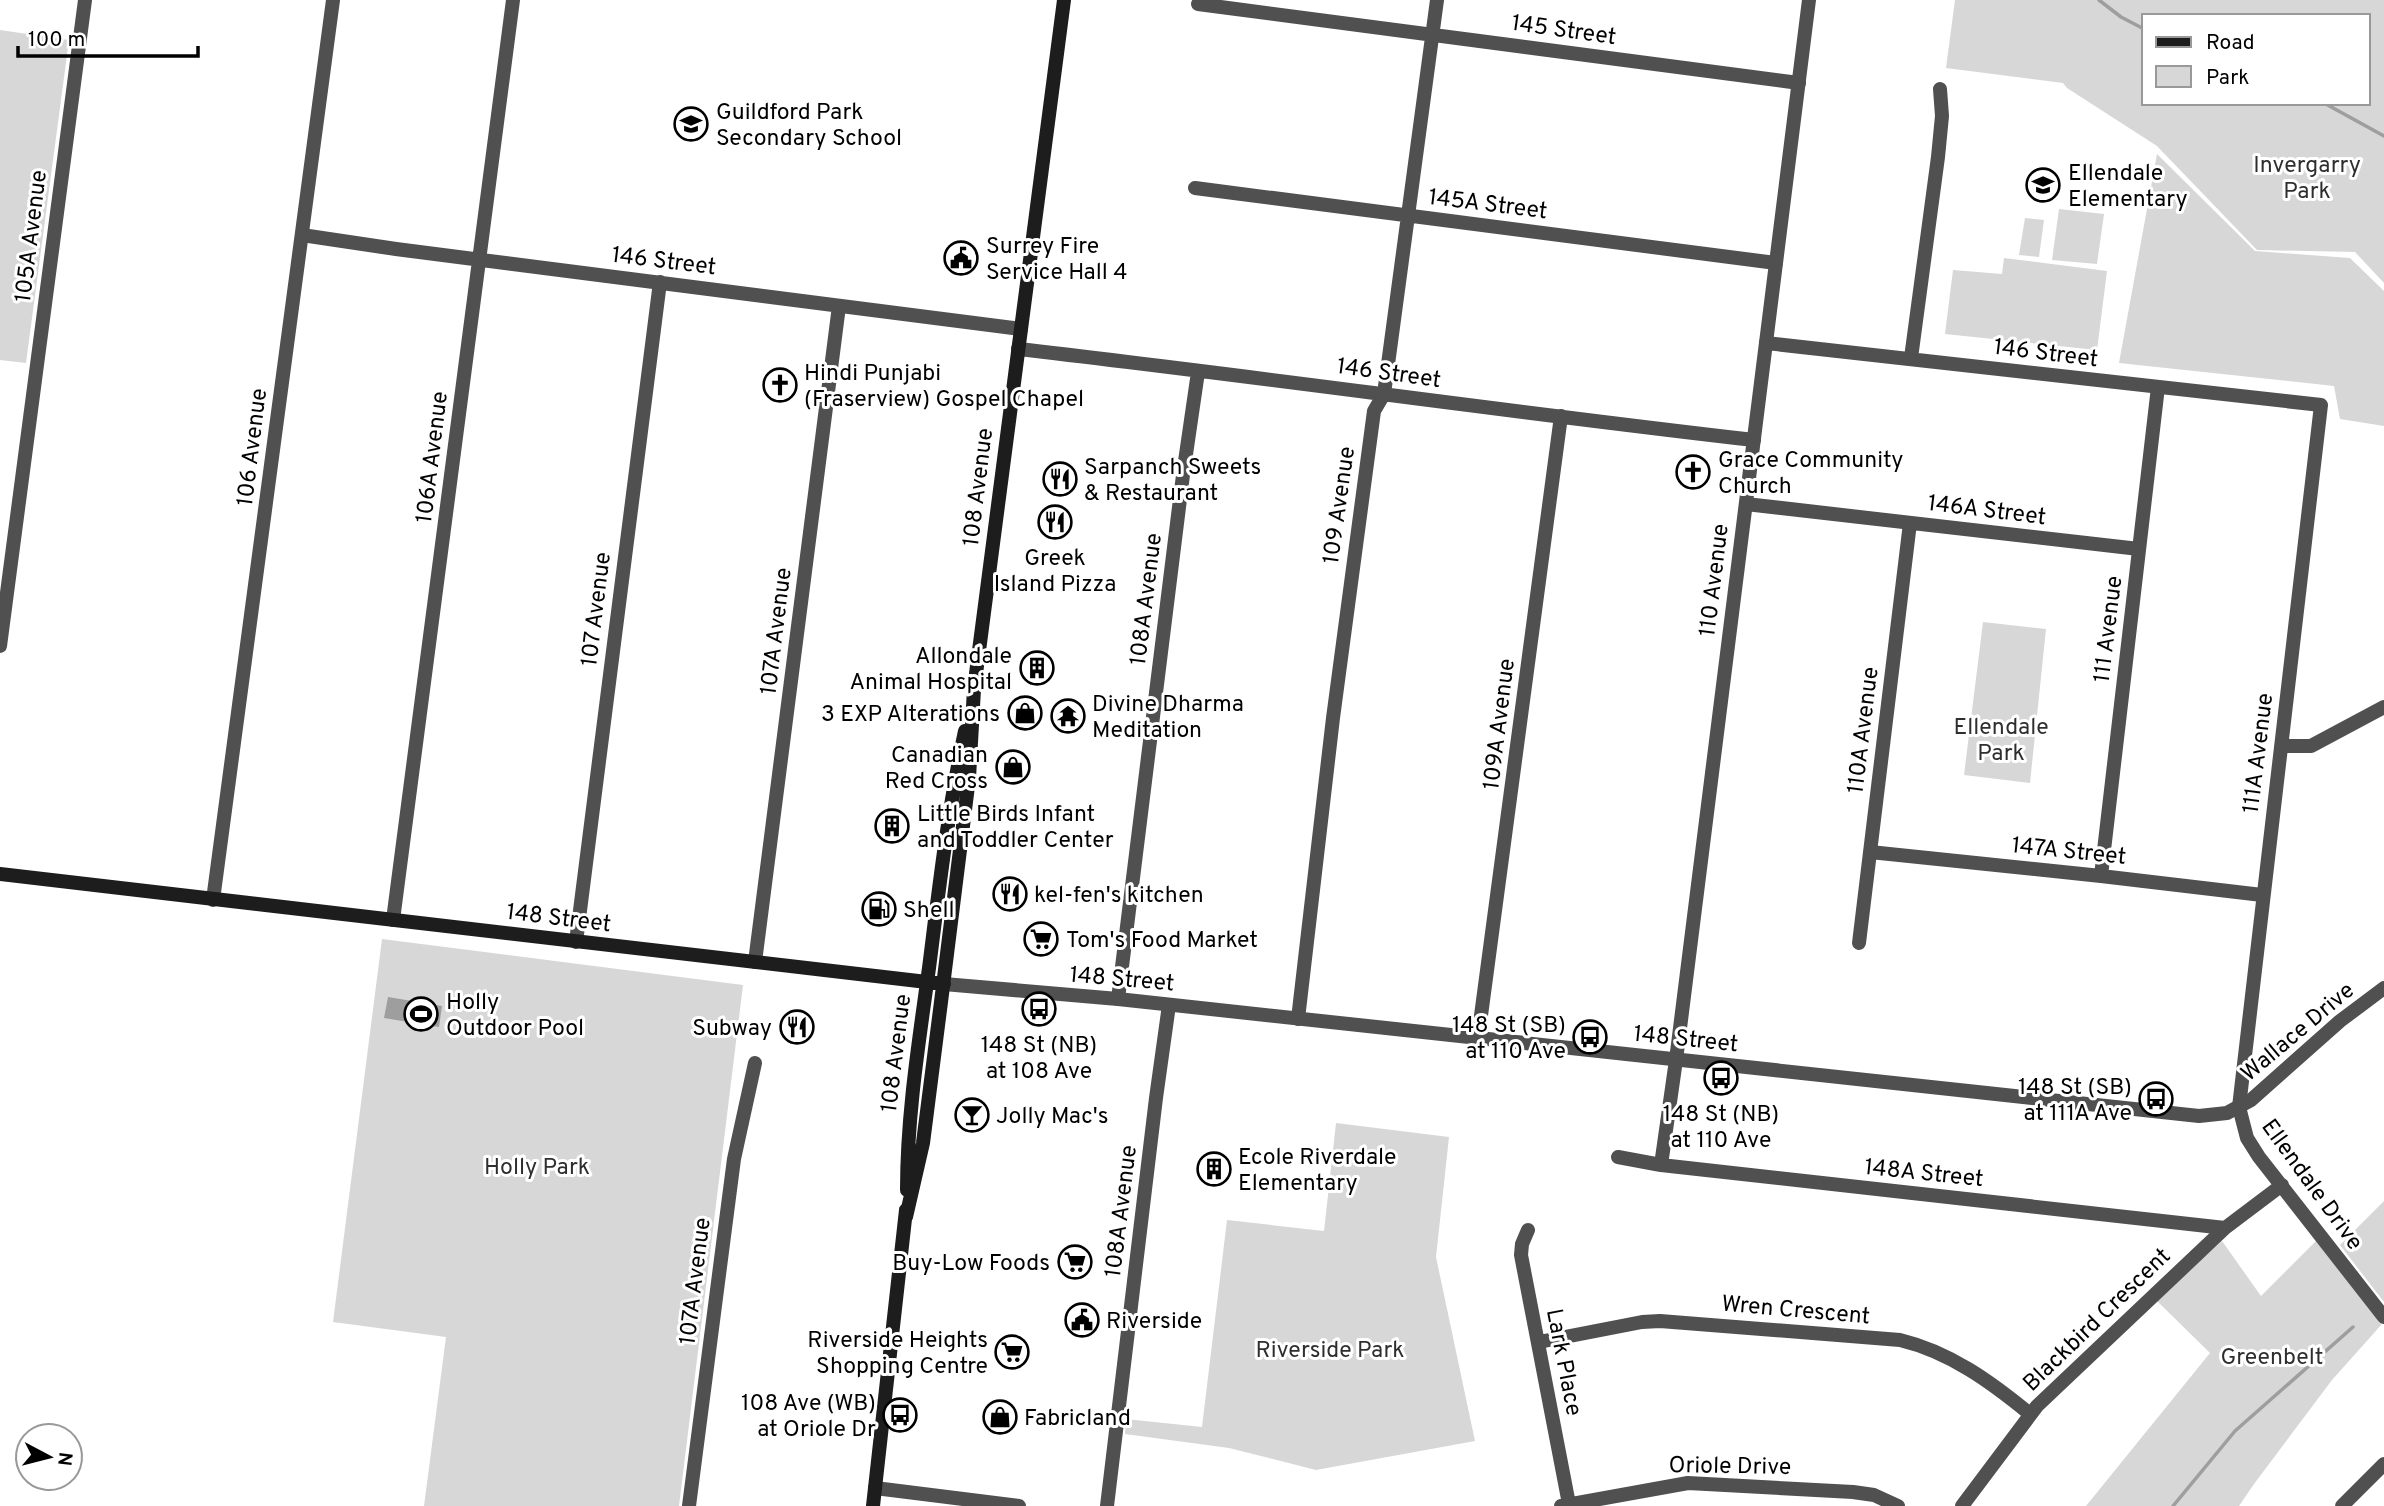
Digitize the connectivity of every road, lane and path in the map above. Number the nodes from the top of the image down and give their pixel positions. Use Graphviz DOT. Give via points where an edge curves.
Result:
graph roads {
  1 [pos="85,0"];
  2 [pos="333,0"];
  3 [pos="513,0"];
  4 [pos="1064,0"];
  5 [pos="1437,0"];
  6 [pos="1809,0"];
  7 [pos="1198,4"];
  8 [pos="1433,35"];
  9 [pos="1799,83"];
  10 [pos="1940,89"];
  11 [pos="1195,188"];
  12 [pos="1409,216"];
  13 [pos="302,235"];
  14 [pos="480,259"];
  15 [pos="1776,263"];
  16 [pos="660,282"];
  17 [pos="839,306"];
  18 [pos="1021,329"];
  19 [pos="1766,343"];
  20 [pos="1018,349"];
  21 [pos="1911,358"];
  22 [pos="1198,372"];
  23 [pos="2158,387"];
  24 [pos="1384,394"];
  25 [pos="2320,405"];
  26 [pos="1562,416"];
  27 [pos="1754,440"];
  28 [pos="1746,504"];
  29 [pos="1910,523"];
  30 [pos="2139,550"];
  31 [pos="0,646"];
  32 [pos="974,689"];
  33 [pos="2384,707"];
  34 [pos="2281,746"];
  35 [pos="1870,852"];
  36 [pos="0,874"];
  37 [pos="2101,876"];
  38 [pos="2262,895"];
  39 [pos="213,900"];
  40 [pos="393,920"];
  41 [pos="576,942"];
  42 [pos="1859,943"];
  43 [pos="755,962"];
  44 [pos="927,983"];
  45 [pos="944,984"];
  46 [pos="2384,988"];
  47 [pos="1118,999"];
  48 [pos="1169,1005"];
  49 [pos="1298,1019"];
  50 [pos="1478,1038"];
  51 [pos="1676,1060"];
  52 [pos="755,1063"];
  53 [pos="2239,1107"];
  54 [pos="1618,1157"];
  55 [pos="1661,1165"];
  56 [pos="2282,1185"];
  57 [pos="906,1217"];
  58 [pos="2225,1228"];
  59 [pos="1528,1230"];
  60 [pos="2384,1317"];
  61 [pos="1539,1342"];
  62 [pos="2030,1414"];
  63 [pos="2384,1464"];
  64 [pos="875,1488"];
  65 [pos="1565,1505"];
  66 [pos="689,1506"];
  67 [pos="873,1506"];
  68 [pos="1020,1506"];
  69 [pos="1107,1506"];
  70 [pos="1898,1506"];
  71 [pos="1962,1506"];
  72 [pos="2342,1506"];
  1 -- 31 [label="street, 105A Avenue"];
  2 -- 13 [label="street, 106 Avenue"];
  3 -- 14 [label="street, 106A Avenue"];
  4 -- 18 [label="main road, 108 Avenue"];
  5 -- 8 [label="street, 109 Avenue"];
  6 -- 9 [label="street, 110 Avenue"];
  7 -- 8 [label="street, 145 Street"];
  8 -- 9 [label="street, 145 Street"];
  8 -- 12 [label="street, 109 Avenue"];
  9 -- 15 [label="street, 110 Avenue"];
  10 -- 21 [label="street" via="1938,157"];
  11 -- 12 [label="street, 145A Street"];
  12 -- 15 [label="street, 145A Street"];
  12 -- 24 [label="street, 109 Avenue"];
  13 -- 14 [label="street, 146 Street"];
  13 -- 39 [label="street, 106 Avenue"];
  14 -- 16 [label="street, 146 Street"];
  14 -- 40 [label="street, 106A Avenue"];
  15 -- 19 [label="street, 110 Avenue"];
  16 -- 17 [label="street, 146 Street"];
  16 -- 41 [label="street, 107 Avenue"];
  17 -- 18 [label="street, 146 Street"];
  17 -- 43 [label="street, 107A Avenue"];
  18 -- 20 [label="main road, 108 Avenue"];
  19 -- 21 [label="street, 146 Street"];
  19 -- 27 [label="street, 110 Avenue"];
  20 -- 22 [label="street, 146 Street"];
  20 -- 32 [label="main road, 108 Avenue"];
  21 -- 23 [label="street, 146 Street"];
  22 -- 24 [label="street, 146 Street"];
  22 -- 47 [label="street, 108A Avenue"];
  23 -- 25 [label="street, 146 Street"];
  23 -- 30 [label="street, 111 Avenue"];
  24 -- 26 [label="street, 146 Street"];
  24 -- 49 [label="street, 109 Avenue" via="1374,411"];
  25 -- 34 [label="street, 111A Avenue"];
  26 -- 27 [label="street, 146 Street"];
  26 -- 50 [label="street, 109A Avenue"];
  27 -- 28 [label="street, 110 Avenue"];
  28 -- 29 [label="street, 146A Street"];
  28 -- 51 [label="street, 110 Avenue"];
  29 -- 30 [label="street, 146A Street"];
  29 -- 35 [label="street, 110A Avenue"];
  30 -- 37 [label="street, 111 Avenue"];
  32 -- 44 [label="main road, 108 Avenue" via="955,775"];
  32 -- 45 [label="main road, 108 Avenue" via="969,778"];
  33 -- 34 [label="street" via="2311,746"];
  34 -- 38 [label="street, 111A Avenue"];
  35 -- 37 [label="street, 147A Street"];
  35 -- 42 [label="street, 110A Avenue"];
  36 -- 39 [label="main road, 148 Street"];
  37 -- 38 [label="street, 147A Street"];
  38 -- 53 [label="street, 111A Avenue"];
  39 -- 40 [label="main road, 148 Street"];
  40 -- 41 [label="main road, 148 Street"];
  41 -- 43 [label="main road, 148 Street"];
  43 -- 44 [label="main road, 148 Street"];
  44 -- 45 [label="main road, 148 Street"];
  44 -- 57 [label="main road, 108 Avenue" via="907,1140"];
  45 -- 47 [label="street, 148 Street"];
  45 -- 57 [label="main road, 108 Avenue" via="923,1143"];
  46 -- 53 [label="street, Wallace Drive"];
  47 -- 48 [label="street, 148 Street"];
  48 -- 49 [label="street, 148 Street"];
  48 -- 69 [label="street, 108A Avenue"];
  49 -- 50 [label="street, 148 Street"];
  50 -- 51 [label="street, 148 Street"];
  51 -- 53 [label="street, 148 Street" via="2186,1116 2212,1116"];
  51 -- 55 [label="street, 110 Avenue"];
  52 -- 66 [label="street, 107A Avenue" via="734,1159"];
  53 -- 56 [label="street, Ellendale Drive" via="2247,1138"];
  54 -- 55 [label="street, 148A Street"];
  55 -- 58 [label="street, 148A Street"];
  56 -- 58 [label="street, Blackbird Crescent"];
  56 -- 60 [label="street, Ellendale Drive"];
  57 -- 64 [label="main road, 108 Avenue"];
  58 -- 62 [label="street, Blackbird Crescent"];
  59 -- 61 [label="street, Lark Place" via="1521,1255"];
  61 -- 62 [label="street, Wren Crescent" via="1660,1321 1900,1340 1947,1356"];
  61 -- 65 [label="street, Lark Place"];
  62 -- 71 [label="street, Blackbird Crescent"];
  63 -- 72 [label="street"];
  64 -- 67 [label="main road, 108 Avenue"];
  64 -- 68 [label="street"];
  65 -- 70 [label="street, Oriole Drive" via="1688,1483 1853,1492"];
}
